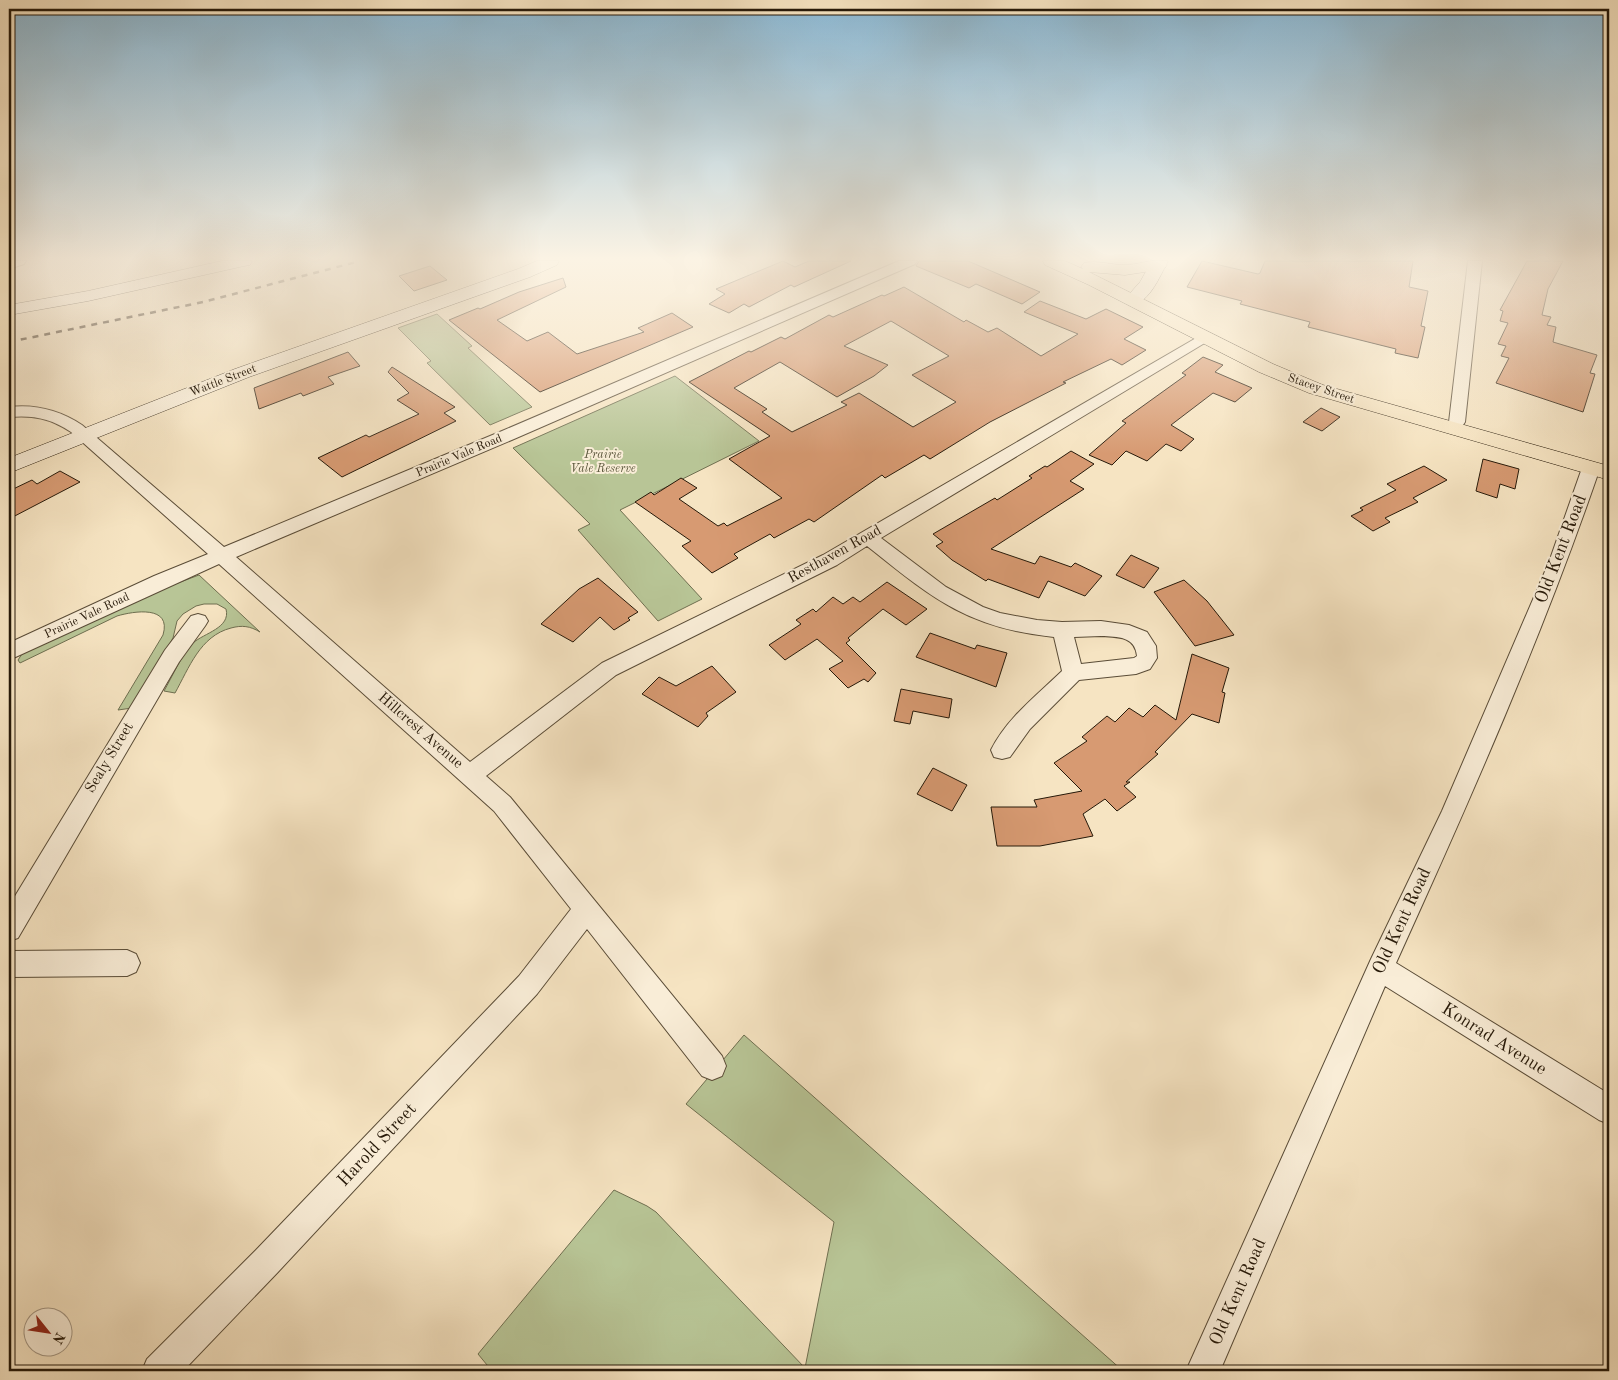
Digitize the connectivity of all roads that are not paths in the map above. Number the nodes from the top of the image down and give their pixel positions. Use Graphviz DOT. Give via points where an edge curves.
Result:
graph roads {
  1 [pos="376,325"];
  2 [pos="761,325"];
  3 [pos="1185,325"];
  4 [pos="1204,325"];
  5 [pos="1468,325"];
  6 [pos="1204,338"];
  7 [pos="9,412"];
  8 [pos="1457,422"];
  9 [pos="86,435"];
  10 [pos="9,466"];
  11 [pos="1603,468"];
  12 [pos="868,537"];
  13 [pos="221,556"];
  14 [pos="198,621"];
  15 [pos="1062,630"];
  16 [pos="9,652"];
  17 [pos="1073,673"];
  18 [pos="1002,750"];
  19 [pos="470,775"];
  20 [pos="18,898"];
  21 [pos="586,910"];
  22 [pos="9,929"];
  23 [pos="127,963"];
  24 [pos="9,964"];
  25 [pos="1380,968"];
  26 [pos="712,1066"];
  27 [pos="1609,1110"];
  28 [pos="159,1371"];
  29 [pos="1203,1371"];
  1 -- 9 [label="main road, Wattle Street" via="242,373"];
  2 -- 13 [label="street, Prairie Vale Road"];
  3 -- 6 [label="highway, Stacey Street"];
  4 -- 8 [label="highway, Stacey Street" via="1318,378 1372,398"];
  5 -- 8 [label="street"];
  6 -- 11 [label="highway, Stacey Street" via="1316,389"];
  6 -- 12 [label="street, Resthaven Road"];
  7 -- 9 [label="street, Hillcrest Avenue" via="53,414"];
  8 -- 11 [label="highway, Stacey Street"];
  9 -- 10 [label="main road, Wattle Street"];
  9 -- 13 [label="street, Hillcrest Avenue"];
  11 -- 25 [label="street, Old Kent Road" via="1558,562 1468,775"];
  12 -- 15 [label="street" via="927,583 964,606 1018,624"];
  12 -- 19 [label="street, Resthaven Road" via="815,568 609,669"];
  13 -- 16 [label="street, Prairie Vale Road"];
  13 -- 19 [label="street, Hillcrest Avenue"];
  14 -- 20 [label="street, Sealy Street" via="172,656"];
  15 -- 17 [label="street"];
  15 -- 17 [label="street" via="1129,631 1146,645 1147,658 1136,666"];
  17 -- 18 [label="street" via="1022,723"];
  19 -- 21 [label="street, Hillcrest Avenue" via="502,804"];
  20 -- 22 [label="street, Sealy Street"];
  21 -- 26 [label="street, Hillcrest Avenue"];
  21 -- 28 [label="street, Harold Street" via="544,966 505,1010"];
  23 -- 24 [label="street"];
  25 -- 27 [label="street, Konrad Avenue"];
  25 -- 29 [label="street, Old Kent Road"];
}
